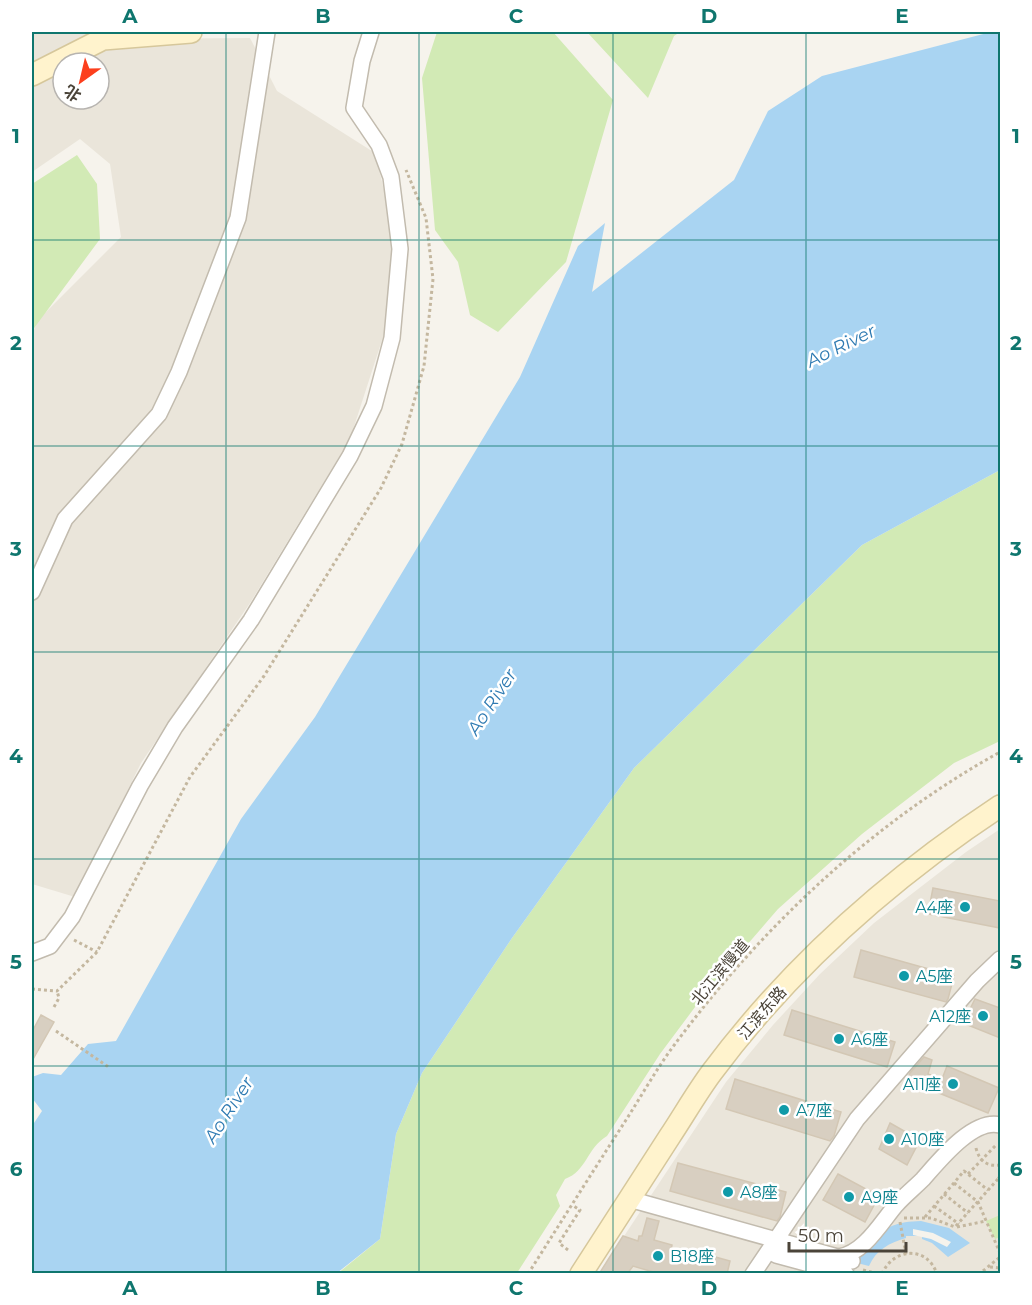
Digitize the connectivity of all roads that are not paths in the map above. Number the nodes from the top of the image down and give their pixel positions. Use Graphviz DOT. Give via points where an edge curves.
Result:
graph roads {
  1 [pos="191,32"];
  2 [pos="267,32"];
  3 [pos="371,32"];
  4 [pos="32,75"];
  5 [pos="32,592"];
  6 [pos="1000,806"];
  7 [pos="32,953"];
  8 [pos="1000,959"];
  9 [pos="1000,1125"];
  10 [pos="629,1199"];
  11 [pos="772,1250"];
  12 [pos="846,1264"];
  13 [pos="581,1274"];
  14 [pos="753,1274"];
  15 [pos="765,1274"];
  1 -- 4 [label="main road" via="103,39"];
  2 -- 5 [label="street" via="238,219 179,372 159,414 65,519"];
  3 -- 7 [label="street" via="354,108 379,145 391,177 400,249 392,338 374,406 350,456 252,621 175,727 146,776 72,917 50,946"];
  6 -- 10 [label="main road, 江滨东路" via="953,837 861,910 806,963 712,1072"];
  8 -- 11 [label="street" via="857,1119"];
  9 -- 12 [label="street" via="970,1133 950,1148 849,1256"];
  10 -- 11 [label="street"];
  10 -- 13 [label="main road, 江滨东路"];
  11 -- 12 [label="street"];
  11 -- 14 [label="street"];
  11 -- 15 [label="street"];
}
